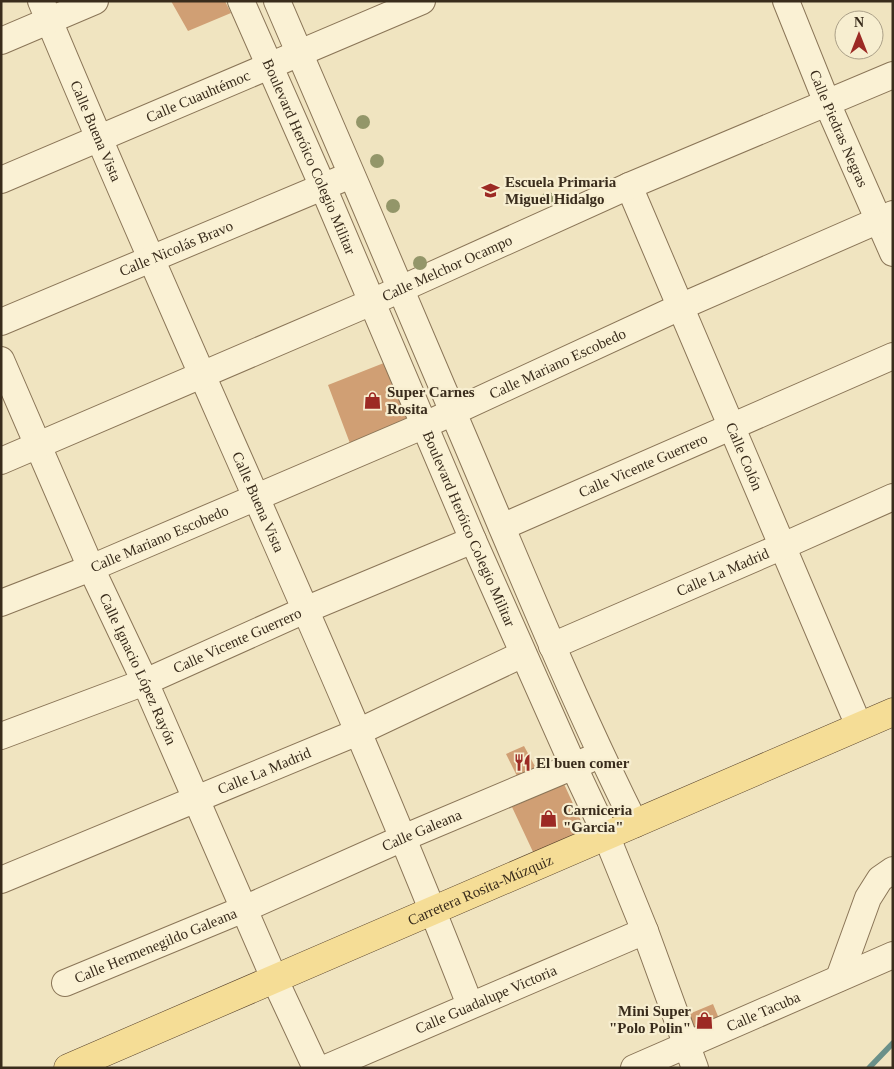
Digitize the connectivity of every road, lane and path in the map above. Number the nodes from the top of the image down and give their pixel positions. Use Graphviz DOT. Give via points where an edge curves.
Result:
graph roads {
  1 [pos="95,1"];
  2 [pos="241,1"];
  3 [pos="277,1"];
  4 [pos="422,1"];
  5 [pos="786,1"];
  6 [pos="45,11"];
  7 [pos="1,41"];
  8 [pos="300,54"];
  9 [pos="270,66"];
  10 [pos="893,75"];
  11 [pos="827,103"];
  12 [pos="100,140"];
  13 [pos="352,174"];
  14 [pos="1,180"];
  15 [pos="629,186"];
  16 [pos="323,187"];
  17 [pos="885,217"];
  18 [pos="893,253"];
  19 [pos="150,260"];
  20 [pos="401,288"];
  21 [pos="372,302"];
  22 [pos="680,307"];
  23 [pos="1,322"];
  24 [pos="893,356"];
  25 [pos="1,360"];
  26 [pos="201,375"];
  27 [pos="453,412"];
  28 [pos="425,425"];
  29 [pos="731,426"];
  30 [pos="38,445"];
  31 [pos="1,461"];
  32 [pos="893,496"];
  33 [pos="256,497"];
  34 [pos="502,527"];
  35 [pos="473,540"];
  36 [pos="783,546"];
  37 [pos="91,568"];
  38 [pos="1,604"];
  39 [pos="305,610"];
  40 [pos="552,646"];
  41 [pos="523,654"];
  42 [pos="145,682"];
  43 [pos="893,712"];
  44 [pos="859,726"];
  45 [pos="358,732"];
  46 [pos="1,736"];
  47 [pos="600,755"];
  48 [pos="573,766"];
  49 [pos="195,800"];
  50 [pos="635,824"];
  51 [pos="606,835"];
  52 [pos="403,838"];
  53 [pos="893,870"];
  54 [pos="1,880"];
  55 [pos="244,909"];
  56 [pos="433,909"];
  57 [pos="645,931"];
  58 [pos="893,955"];
  59 [pos="274,978"];
  60 [pos="839,978"];
  61 [pos="65,983"];
  62 [pos="470,1005"];
  63 [pos="690,1056"];
  64 [pos="68,1068"];
  65 [pos="316,1068"];
  66 [pos="326,1068"];
  67 [pos="634,1068"];
  1 -- 6 [label="street"];
  2 -- 9 [label="street, Boulevard Heróico Colegio Militar"];
  3 -- 8 [label="street, Boulevard Heróico Colegio Militar"];
  4 -- 8 [label="street, Calle Cuauhtémoc"];
  5 -- 11 [label="street, Calle Piedras Negras"];
  6 -- 7 [label="street"];
  6 -- 12 [label="street, Calle Buena Vista"];
  8 -- 9 [label="street, Calle Cuauhtémoc"];
  8 -- 13 [label="street, Boulevard Heróico Colegio Militar"];
  9 -- 12 [label="street, Calle Cuauhtémoc"];
  9 -- 16 [label="street, Boulevard Heróico Colegio Militar"];
  10 -- 11 [label="street, Calle Melchor Ocampo"];
  11 -- 15 [label="street, Calle Melchor Ocampo"];
  11 -- 17 [label="street, Calle Piedras Negras"];
  12 -- 14 [label="street, Calle Cuauhtémoc"];
  12 -- 19 [label="street, Calle Buena Vista"];
  13 -- 16 [label="street, Calle Nicolás Bravo"];
  13 -- 20 [label="street, Boulevard Heróico Colegio Militar"];
  15 -- 20 [label="street, Calle Melchor Ocampo"];
  15 -- 22 [label="street, Calle Colón"];
  16 -- 19 [label="street, Calle Nicolás Bravo"];
  16 -- 21 [label="street, Boulevard Heróico Colegio Militar"];
  17 -- 18 [label="street, Calle Piedras Negras"];
  17 -- 22 [label="street, Calle Mariano Escobedo"];
  19 -- 23 [label="street, Calle Nicolás Bravo"];
  19 -- 26 [label="street, Calle Buena Vista"];
  20 -- 21 [label="street, Calle Melchor Ocampo"];
  20 -- 27 [label="street, Boulevard Heróico Colegio Militar"];
  21 -- 26 [label="street, Calle Melchor Ocampo"];
  21 -- 28 [label="street, Boulevard Heróico Colegio Militar"];
  22 -- 27 [label="street, Calle Mariano Escobedo"];
  22 -- 29 [label="street, Calle Colón"];
  24 -- 29 [label="street, Calle Vicente Guerrero"];
  25 -- 30 [label="street, Calle Ignacio López Rayón"];
  26 -- 30 [label="street, Calle Melchor Ocampo"];
  26 -- 33 [label="street, Calle Buena Vista"];
  27 -- 28 [label="street, Calle Mariano Escobedo"];
  27 -- 34 [label="street, Boulevard Heróico Colegio Militar"];
  28 -- 33 [label="street, Calle Mariano Escobedo"];
  28 -- 35 [label="street, Boulevard Heróico Colegio Militar"];
  29 -- 34 [label="street, Calle Vicente Guerrero"];
  29 -- 36 [label="street, Calle Colón"];
  30 -- 31 [label="street, Calle Melchor Ocampo"];
  30 -- 37 [label="street, Calle Ignacio López Rayón"];
  32 -- 36 [label="street, Calle La Madrid"];
  33 -- 37 [label="street, Calle Mariano Escobedo"];
  33 -- 39 [label="street, Calle Buena Vista"];
  34 -- 40 [label="street, Boulevard Heróico Colegio Militar"];
  35 -- 39 [label="street, Calle Vicente Guerrero"];
  35 -- 41 [label="street, Boulevard Heróico Colegio Militar"];
  36 -- 40 [label="street, Calle La Madrid"];
  36 -- 44 [label="street, Calle Colón"];
  37 -- 38 [label="street, Calle Mariano Escobedo"];
  37 -- 42 [label="street, Calle Ignacio López Rayón"];
  39 -- 42 [label="street, Calle Vicente Guerrero"];
  39 -- 45 [label="street, Calle Buena Vista"];
  40 -- 47 [label="street, Boulevard Heróico Colegio Militar"];
  41 -- 45 [label="street, Calle La Madrid"];
  41 -- 48 [label="street, Boulevard Heróico Colegio Militar"];
  42 -- 46 [label="street, Calle Vicente Guerrero"];
  42 -- 49 [label="street, Calle Ignacio López Rayón"];
  43 -- 44 [label="main road, Carretera Rosita-Múzquiz"];
  44 -- 50 [label="main road, Carretera Rosita-Múzquiz"];
  45 -- 49 [label="street, Calle La Madrid"];
  45 -- 52 [label="street, Calle Buena Vista"];
  47 -- 48 [label="street, Calle Galeana"];
  47 -- 50 [label="street, Boulevard Heróico Colegio Militar"];
  48 -- 51 [label="street, Boulevard Heróico Colegio Militar"];
  48 -- 52 [label="street, Calle Galeana"];
  49 -- 54 [label="street, Calle La Madrid"];
  49 -- 55 [label="street, Calle Ignacio López Rayón"];
  50 -- 51 [label="main road, Carretera Rosita-Múzquiz"];
  51 -- 56 [label="main road, Carretera Rosita-Múzquiz"];
  51 -- 57 [label="street, Boulevard Heróico Colegio Militar"];
  52 -- 55 [label="street, Calle Galeana"];
  52 -- 56 [label="street, Calle Buena Vista"];
  53 -- 60 [label="street" via="880,879 868,898"];
  55 -- 59 [label="street, Calle Ignacio López Rayón"];
  55 -- 61 [label="street, Calle Hermenegildo Galeana"];
  56 -- 59 [label="main road, Carretera Rosita-Múzquiz"];
  56 -- 62 [label="street, Calle Buena Vista"];
  57 -- 62 [label="street, Calle Guadalupe Victoria"];
  57 -- 63 [label="street, Boulevard Heróico Colegio Militar"];
  58 -- 60 [label="street, Calle Tacuba"];
  59 -- 64 [label="main road, Carretera Rosita-Múzquiz"];
  59 -- 65 [label="street, Calle Ignacio López Rayón"];
  60 -- 63 [label="street, Calle Tacuba"];
  62 -- 66 [label="street, Calle Guadalupe Victoria"];
  63 -- 67 [label="street, Calle Tacuba"];
}
